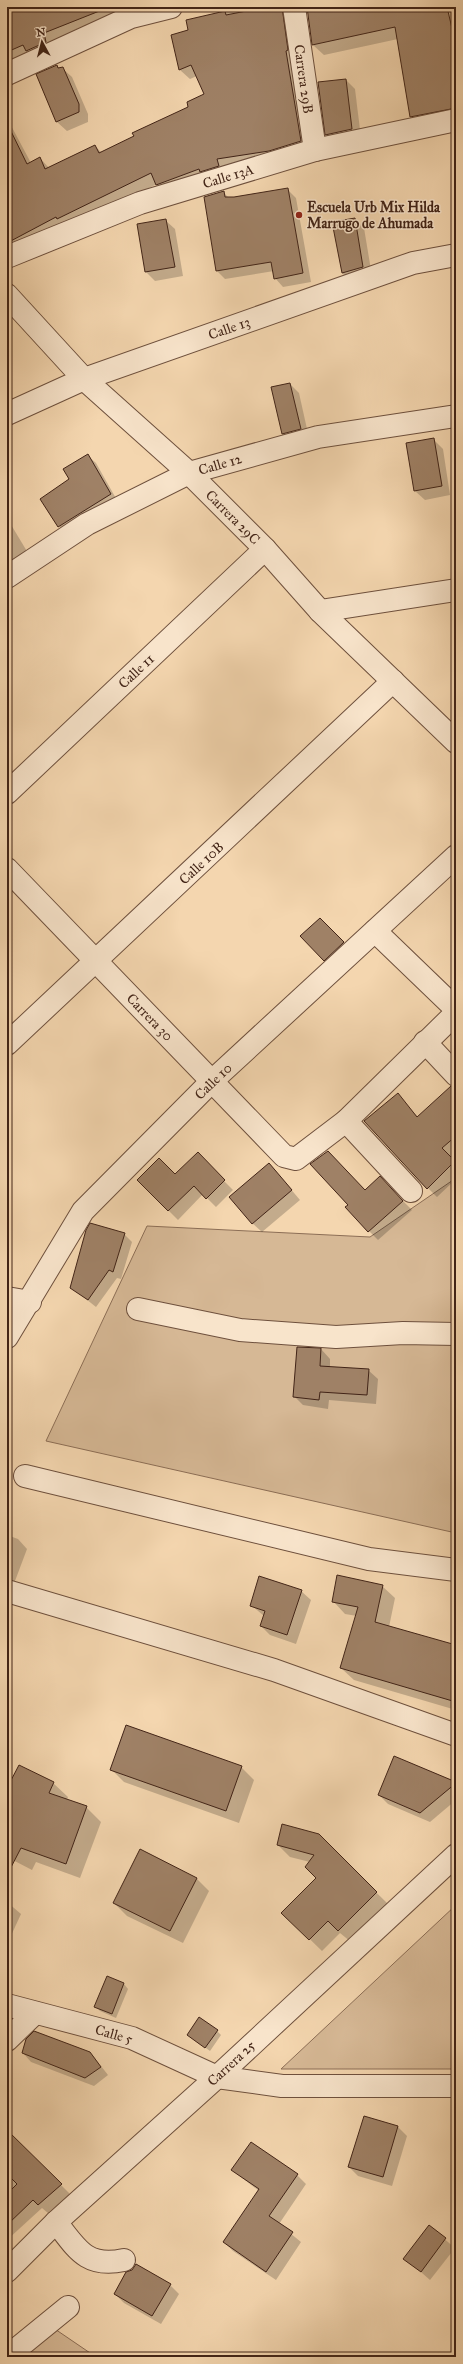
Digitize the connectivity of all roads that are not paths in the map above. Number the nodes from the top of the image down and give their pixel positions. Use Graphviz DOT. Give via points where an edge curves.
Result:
graph roads {
  1 [pos="171,7"];
  2 [pos="294,7"];
  3 [pos="7,74"];
  4 [pos="456,120"];
  5 [pos="315,150"];
  6 [pos="456,255"];
  7 [pos="7,257"];
  8 [pos="7,295"];
  9 [pos="84,379"];
  10 [pos="7,414"];
  11 [pos="456,416"];
  12 [pos="189,473"];
  13 [pos="265,549"];
  14 [pos="7,577"];
  15 [pos="456,590"];
  16 [pos="320,611"];
  17 [pos="393,681"];
  18 [pos="456,742"];
  19 [pos="7,793"];
  20 [pos="456,856"];
  21 [pos="7,869"];
  22 [pos="375,931"];
  23 [pos="97,961"];
  24 [pos="456,1008"];
  25 [pos="456,1013"];
  26 [pos="425,1042"];
  27 [pos="7,1044"];
  28 [pos="456,1075"];
  29 [pos="212,1082"];
  30 [pos="346,1121"];
  31 [pos="411,1191"];
  32 [pos="7,1298"];
  33 [pos="30,1302"];
  34 [pos="138,1309"];
  35 [pos="456,1334"];
  36 [pos="7,1338"];
  37 [pos="25,1476"];
  38 [pos="456,1570"];
  39 [pos="7,1591"];
  40 [pos="456,1735"];
  41 [pos="456,1855"];
  42 [pos="7,2005"];
  43 [pos="35,2012"];
  44 [pos="7,2040"];
  45 [pos="217,2077"];
  46 [pos="456,2086"];
  47 [pos="56,2222"];
  48 [pos="124,2260"];
  49 [pos="7,2271"];
  50 [pos="68,2307"];
  51 [pos="7,2352"];
  1 -- 3 [label="street" via="131,17"];
  2 -- 5 [label="street, Carrera 29B"];
  4 -- 5 [label="street, Calle 13A"];
  5 -- 7 [label="street, Calle 13A" via="140,203"];
  6 -- 9 [label="street, Calle 13" via="414,263"];
  8 -- 9 [label="street, Carrera 29C"];
  9 -- 10 [label="street, Calle 13"];
  9 -- 12 [label="street, Carrera 29C"];
  11 -- 12 [label="street, Calle 12" via="318,437"];
  12 -- 13 [label="street, Carrera 29C"];
  12 -- 14 [label="street, Calle 12" via="87,524"];
  13 -- 16 [label="street, Carrera 29C"];
  13 -- 19 [label="street, Calle 11"];
  15 -- 16 [label="street"];
  16 -- 17 [label="street, Carrera 29C"];
  17 -- 18 [label="street, Carrera 29C"];
  17 -- 23 [label="street, Calle 10B"];
  20 -- 22 [label="street, Calle 10"];
  21 -- 23 [label="street, Carrera 30"];
  22 -- 24 [label="street"];
  22 -- 29 [label="street, Calle 10"];
  23 -- 27 [label="street, Calle 10B"];
  23 -- 29 [label="street, Carrera 30"];
  25 -- 26 [label="street"];
  26 -- 28 [label="street"];
  26 -- 30 [label="street"];
  29 -- 30 [label="street, Carrera 30" via="284,1156 296,1159"];
  29 -- 33 [label="street, Calle 10" via="83,1211"];
  30 -- 31 [label="street"];
  32 -- 33 [label="street"];
  33 -- 36 [label="street, Calle 10"];
  34 -- 35 [label="street" via="240,1330 336,1337 403,1333"];
  37 -- 38 [label="street" via="369,1559"];
  39 -- 40 [label="street" via="274,1670"];
  41 -- 45 [label="street, Carrera 25"];
  42 -- 43 [label="street, Calle 5"];
  43 -- 44 [label="street"];
  43 -- 45 [label="street, Calle 5" via="132,2038"];
  45 -- 46 [label="street, Calle 5" via="282,2086"];
  45 -- 47 [label="street, Carrera 25"];
  47 -- 48 [label="street" via="77,2249 92,2260 107,2264"];
  47 -- 49 [label="street, Carrera 25"];
  50 -- 51 [label="street" via="14,2351"];
}
